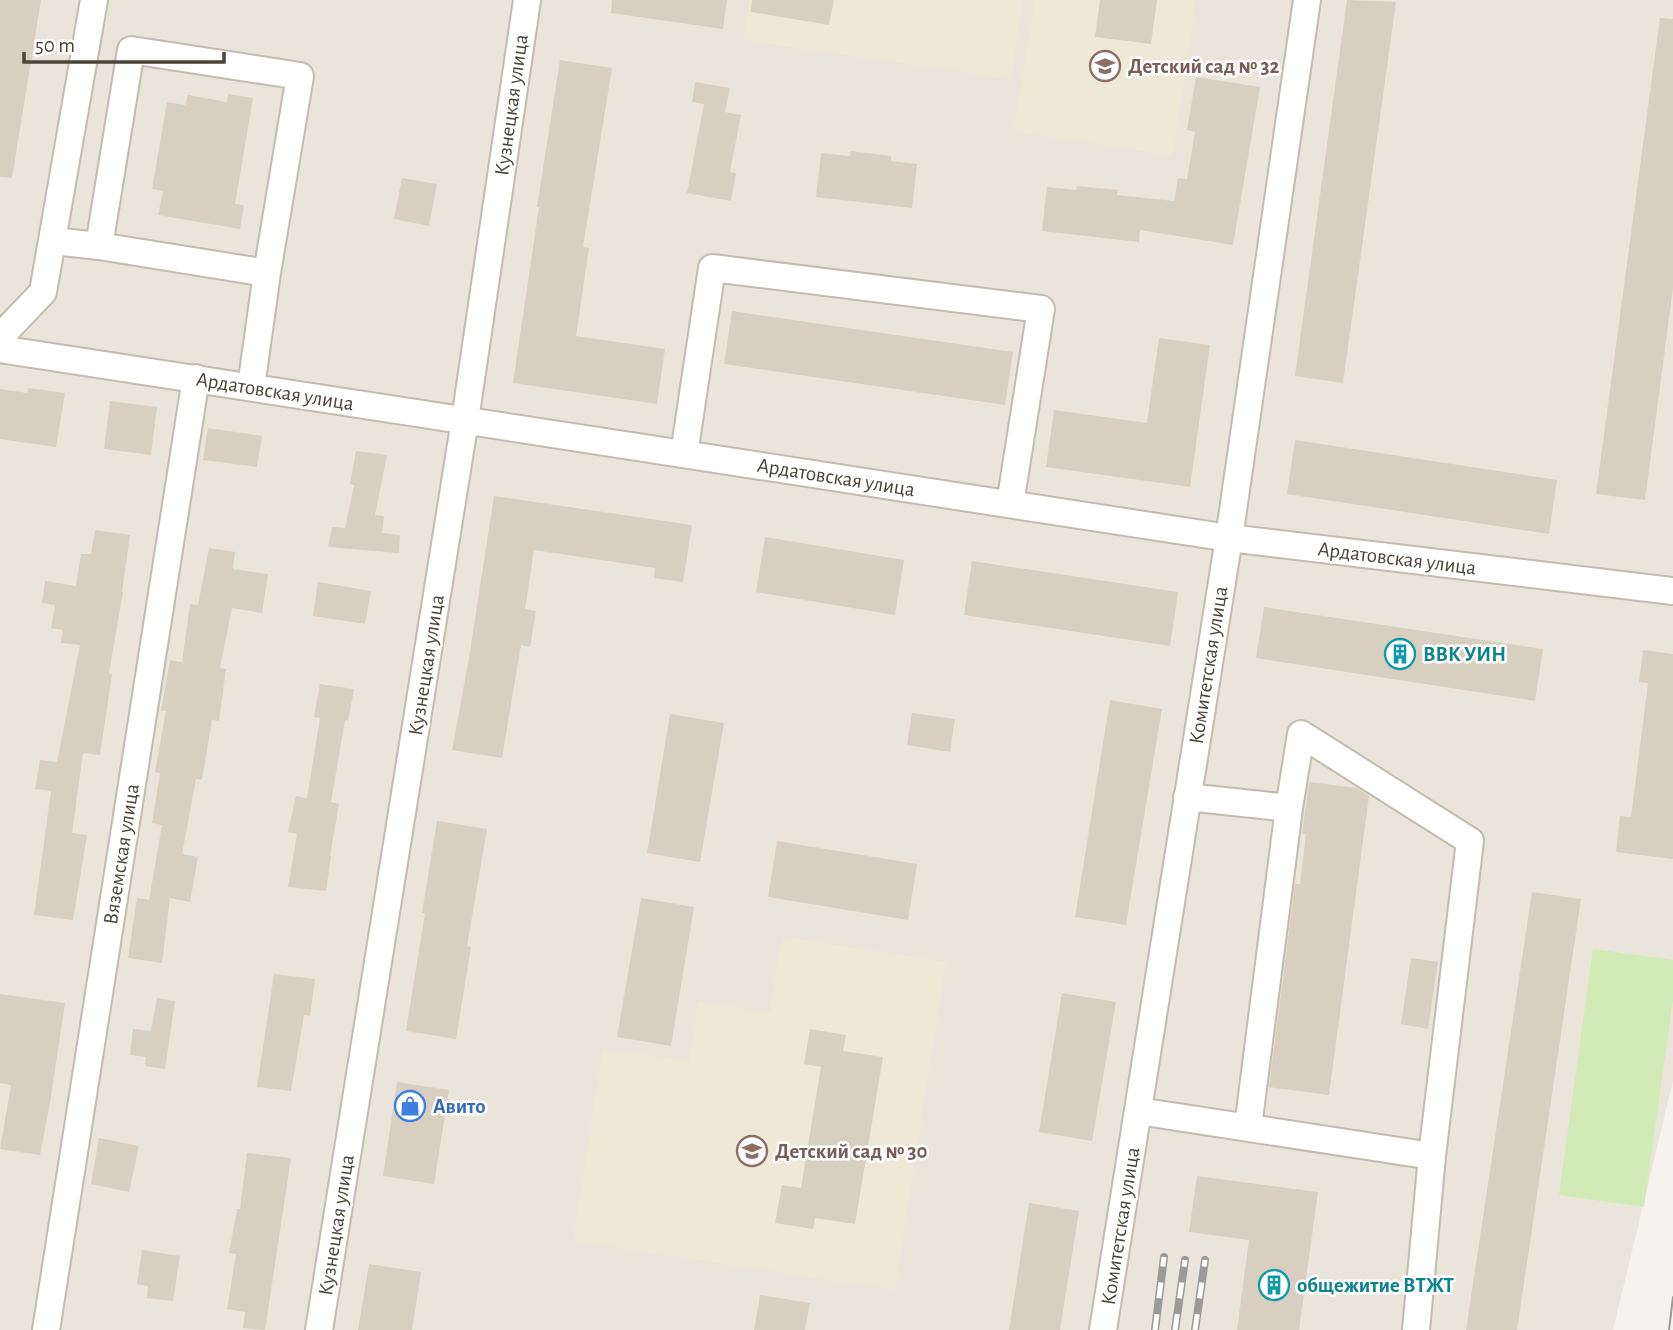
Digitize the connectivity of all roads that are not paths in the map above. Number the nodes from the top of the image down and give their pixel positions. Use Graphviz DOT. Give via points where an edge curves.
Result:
graph roads {
  1 [pos="94,0"];
  2 [pos="527,0"];
  3 [pos="1307,0"];
  4 [pos="53,241"];
  5 [pos="99,246"];
  6 [pos="267,273"];
  7 [pos="0,337"];
  8 [pos="0,349"];
  9 [pos="196,378"];
  10 [pos="251,387"];
  11 [pos="466,420"];
  12 [pos="684,454"];
  13 [pos="1010,504"];
  14 [pos="1229,538"];
  15 [pos="1673,591"];
  16 [pos="1186,797"];
  17 [pos="1289,808"];
  18 [pos="1138,1111"];
  19 [pos="1248,1127"];
  20 [pos="1432,1156"];
  21 [pos="46,1330"];
  22 [pos="319,1330"];
  23 [pos="1103,1330"];
  24 [pos="1416,1330"];
  1 -- 4 [label="street"];
  2 -- 11 [label="street, Кузнецкая улица"];
  3 -- 14 [label="street, Комитетская улица"];
  4 -- 5 [label="street"];
  4 -- 7 [label="street" via="43,292"];
  5 -- 6 [label="street"];
  5 -- 6 [label="street" via="131,50 300,76"];
  6 -- 10 [label="street"];
  8 -- 9 [label="street, Ардатовская улица"];
  9 -- 10 [label="street, Ардатовская улица"];
  9 -- 21 [label="street, Вяземская улица"];
  10 -- 11 [label="street, Ардатовская улица"];
  11 -- 12 [label="street, Ардатовская улица"];
  11 -- 22 [label="street, Кузнецкая улица"];
  12 -- 13 [label="street, Ардатовская улица"];
  12 -- 13 [label="street" via="712,268 1041,310"];
  13 -- 14 [label="street, Ардатовская улица"];
  14 -- 15 [label="street, Ардатовская улица"];
  14 -- 16 [label="street, Комитетская улица"];
  16 -- 17 [label="street"];
  16 -- 18 [label="street, Комитетская улица"];
  17 -- 19 [label="street"];
  17 -- 20 [label="street" via="1301,734 1470,841"];
  18 -- 19 [label="street"];
  18 -- 23 [label="street, Комитетская улица"];
  19 -- 20 [label="street"];
  20 -- 24 [label="street"];
}
